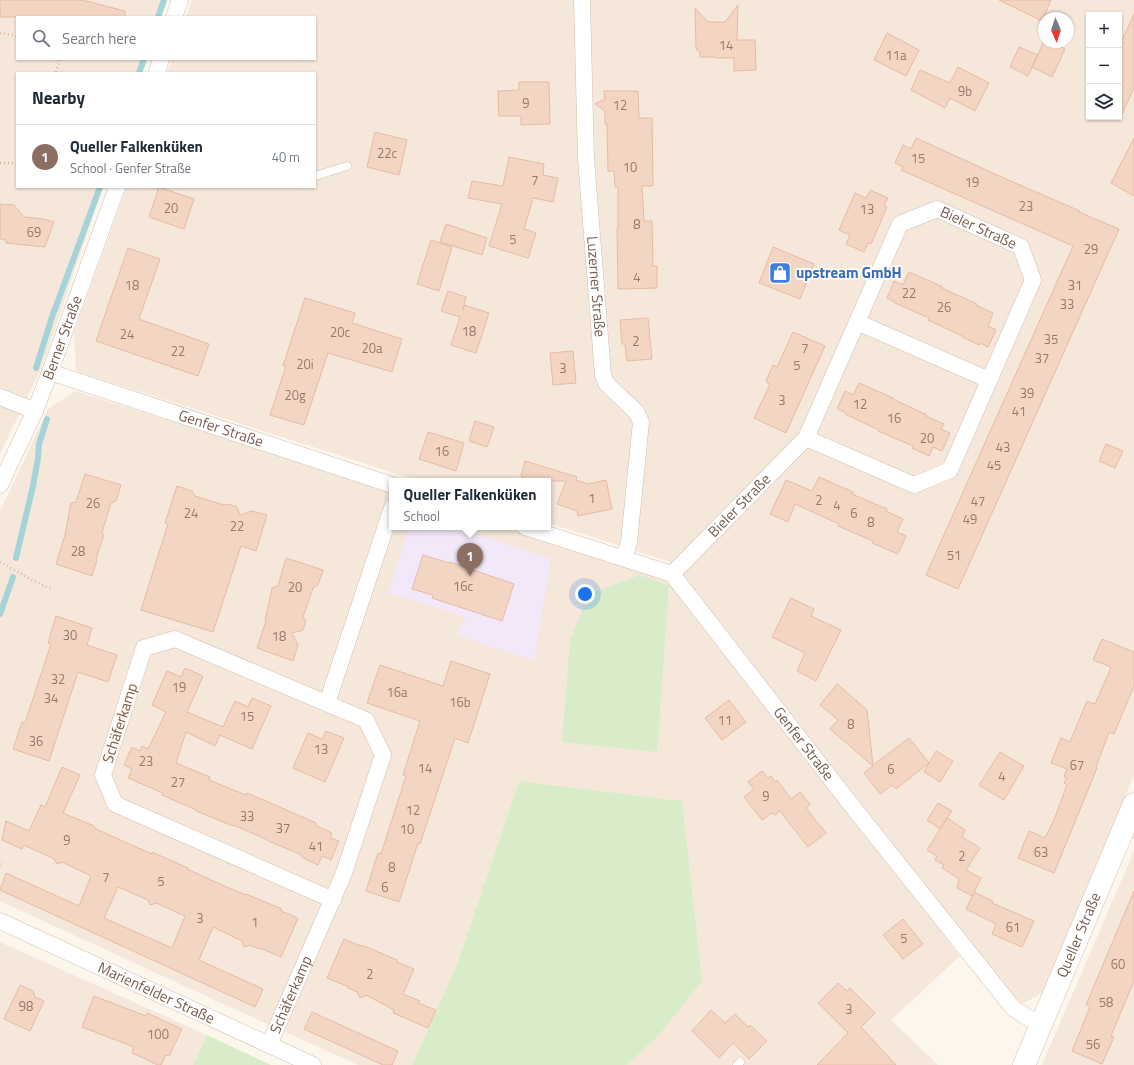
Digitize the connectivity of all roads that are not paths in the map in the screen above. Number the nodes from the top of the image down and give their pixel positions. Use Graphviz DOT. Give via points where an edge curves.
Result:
graph roads {
  1 [pos="180,0"];
  2 [pos="582,0"];
  3 [pos="174,16"];
  4 [pos="161,60"];
  5 [pos="157,72"];
  6 [pos="347,166"];
  7 [pos="316,176"];
  8 [pos="117,188"];
  9 [pos="857,322"];
  10 [pos="50,372"];
  11 [pos="990,380"];
  12 [pos="0,397"];
  13 [pos="35,411"];
  14 [pos="806,438"];
  15 [pos="389,484"];
  16 [pos="0,485"];
  17 [pos="389,517"];
  18 [pos="535,530"];
  19 [pos="624,558"];
  20 [pos="672,574"];
  21 [pos="327,703"];
  22 [pos="1134,804"];
  23 [pos="333,900"];
  24 [pos="0,922"];
  25 [pos="1041,1024"];
  26 [pos="269,1045"];
  27 [pos="313,1065"];
  28 [pos="1024,1065"];
  1 -- 3 [label="street"];
  2 -- 19 [label="street, Luzerner Straße" via="586,159 603,375 606,383 637,413 641,422 629,542"];
  4 -- 5 [label="street"];
  6 -- 7 [label="lane"];
  8 -- 10 [label="street, Berner Straße"];
  9 -- 11 [label="street"];
  9 -- 11 [label="street, Bieler Straße" via="900,224 937,209 1021,247 1033,280"];
  9 -- 14 [label="street, Bieler Straße"];
  10 -- 13 [label="street, Berner Straße"];
  10 -- 15 [label="street, Genfer Straße"];
  11 -- 14 [label="street, Bieler Straße" via="950,470 914,485"];
  12 -- 13 [label="street"];
  13 -- 16 [label="street, Berner Straße"];
  14 -- 20 [label="street, Bieler Straße"];
  17 -- 21 [label="street"];
  18 -- 19 [label="street"];
  19 -- 20 [label="street"];
  20 -- 25 [label="street, Genfer Straße" via="847,800 1013,1008"];
  21 -- 23 [label="street, Schäferkamp" via="366,720 383,755"];
  21 -- 23 [label="street, Schäferkamp" via="175,639 152,645 144,648 103,775 115,804"];
  22 -- 25 [label="street, Queller Straße"];
  23 -- 26 [label="street, Schäferkamp"];
  24 -- 26 [label="street, Marienfelder Straße"];
  25 -- 28 [label="street, Queller Straße"];
  26 -- 27 [label="street, Marienfelder Straße"];
}
